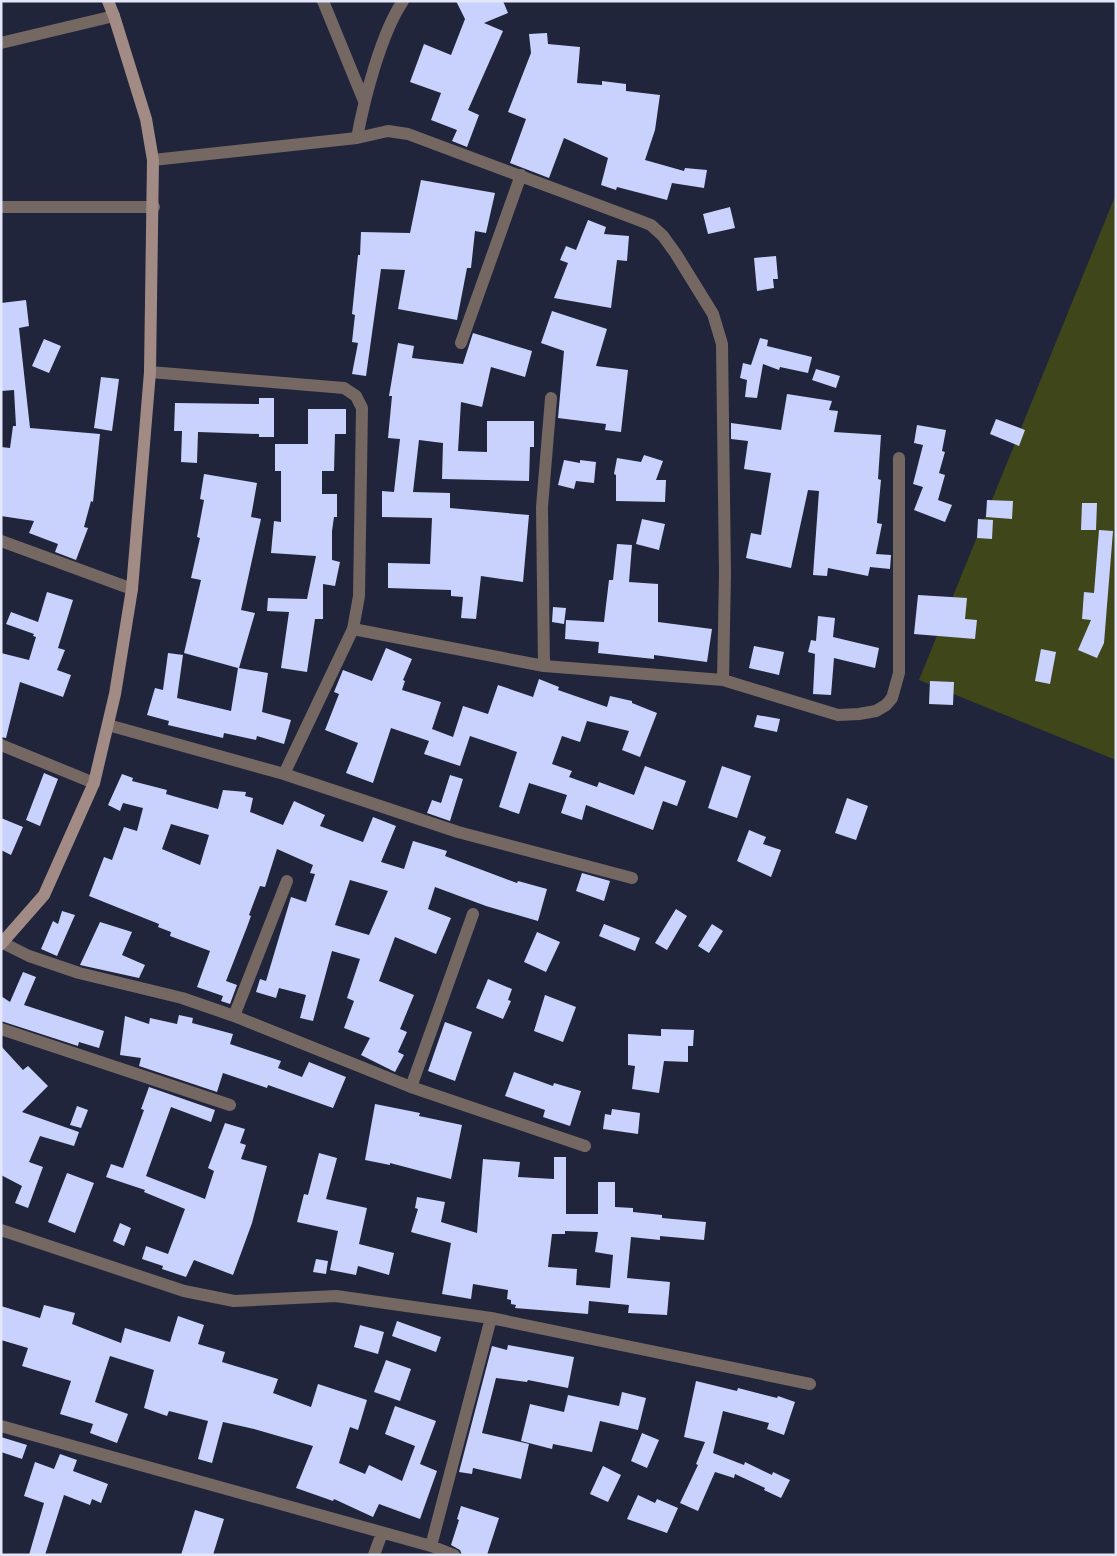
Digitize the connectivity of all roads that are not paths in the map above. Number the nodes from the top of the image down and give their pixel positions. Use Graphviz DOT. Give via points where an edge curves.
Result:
graph roads {
  1 [pos="108,1"];
  2 [pos="323,1"];
  3 [pos="403,1"];
  4 [pos="114,16"];
  5 [pos="1,44"];
  6 [pos="364,102"];
  7 [pos="357,138"];
  8 [pos="153,160"];
  9 [pos="521,175"];
  10 [pos="1,207"];
  11 [pos="154,207"];
  12 [pos="461,343"];
  13 [pos="150,372"];
  14 [pos="551,398"];
  15 [pos="899,458"];
  16 [pos="1,542"];
  17 [pos="132,589"];
  18 [pos="353,629"];
  19 [pos="544,666"];
  20 [pos="723,680"];
  21 [pos="108,725"];
  22 [pos="1,745"];
  23 [pos="284,774"];
  24 [pos="94,783"];
  25 [pos="632,878"];
  26 [pos="287,881"];
  27 [pos="473,914"];
  28 [pos="2,943"];
  29 [pos="234,1016"];
  30 [pos="1,1029"];
  31 [pos="411,1087"];
  32 [pos="230,1105"];
  33 [pos="585,1146"];
  34 [pos="1,1230"];
  35 [pos="491,1318"];
  36 [pos="810,1384"];
  37 [pos="1,1426"];
  38 [pos="382,1533"];
  39 [pos="431,1546"];
  40 [pos="374,1555"];
  41 [pos="454,1555"];
  1 -- 4 [label="street"];
  2 -- 6 [label="street"];
  3 -- 6 [label="street" via="389,28"];
  4 -- 5 [label="street"];
  4 -- 8 [label="street" via="146,119"];
  6 -- 7 [label="street"];
  7 -- 8 [label="street"];
  7 -- 9 [label="street" via="388,131 408,134"];
  8 -- 11 [label="street"];
  9 -- 12 [label="street"];
  9 -- 20 [label="street" via="651,225 676,254 713,314 722,344"];
  10 -- 11 [label="street"];
  11 -- 13 [label="street"];
  13 -- 17 [label="street"];
  13 -- 18 [label="street" via="344,388 356,396 362,408 362,418 359,596"];
  14 -- 19 [label="street" via="542,507"];
  15 -- 20 [label="street" via="899,673 892,698 876,710 838,715"];
  16 -- 17 [label="street"];
  17 -- 21 [label="street"];
  18 -- 19 [label="street"];
  18 -- 23 [label="street"];
  19 -- 20 [label="street"];
  21 -- 23 [label="street"];
  21 -- 24 [label="street"];
  22 -- 24 [label="street"];
  23 -- 25 [label="street" via="458,832"];
  24 -- 28 [label="street" via="44,895"];
  26 -- 29 [label="street"];
  27 -- 31 [label="street"];
  28 -- 29 [label="street" via="79,973 182,998"];
  29 -- 31 [label="street"];
  30 -- 32 [label="street"];
  31 -- 33 [label="street"];
  34 -- 35 [label="street" via="184,1291 234,1301 336,1296"];
  35 -- 36 [label="street"];
  35 -- 39 [label="street"];
  37 -- 38 [label="street"];
  38 -- 39 [label="street"];
  38 -- 40 [label="street"];
  39 -- 41 [label="street"];
}
